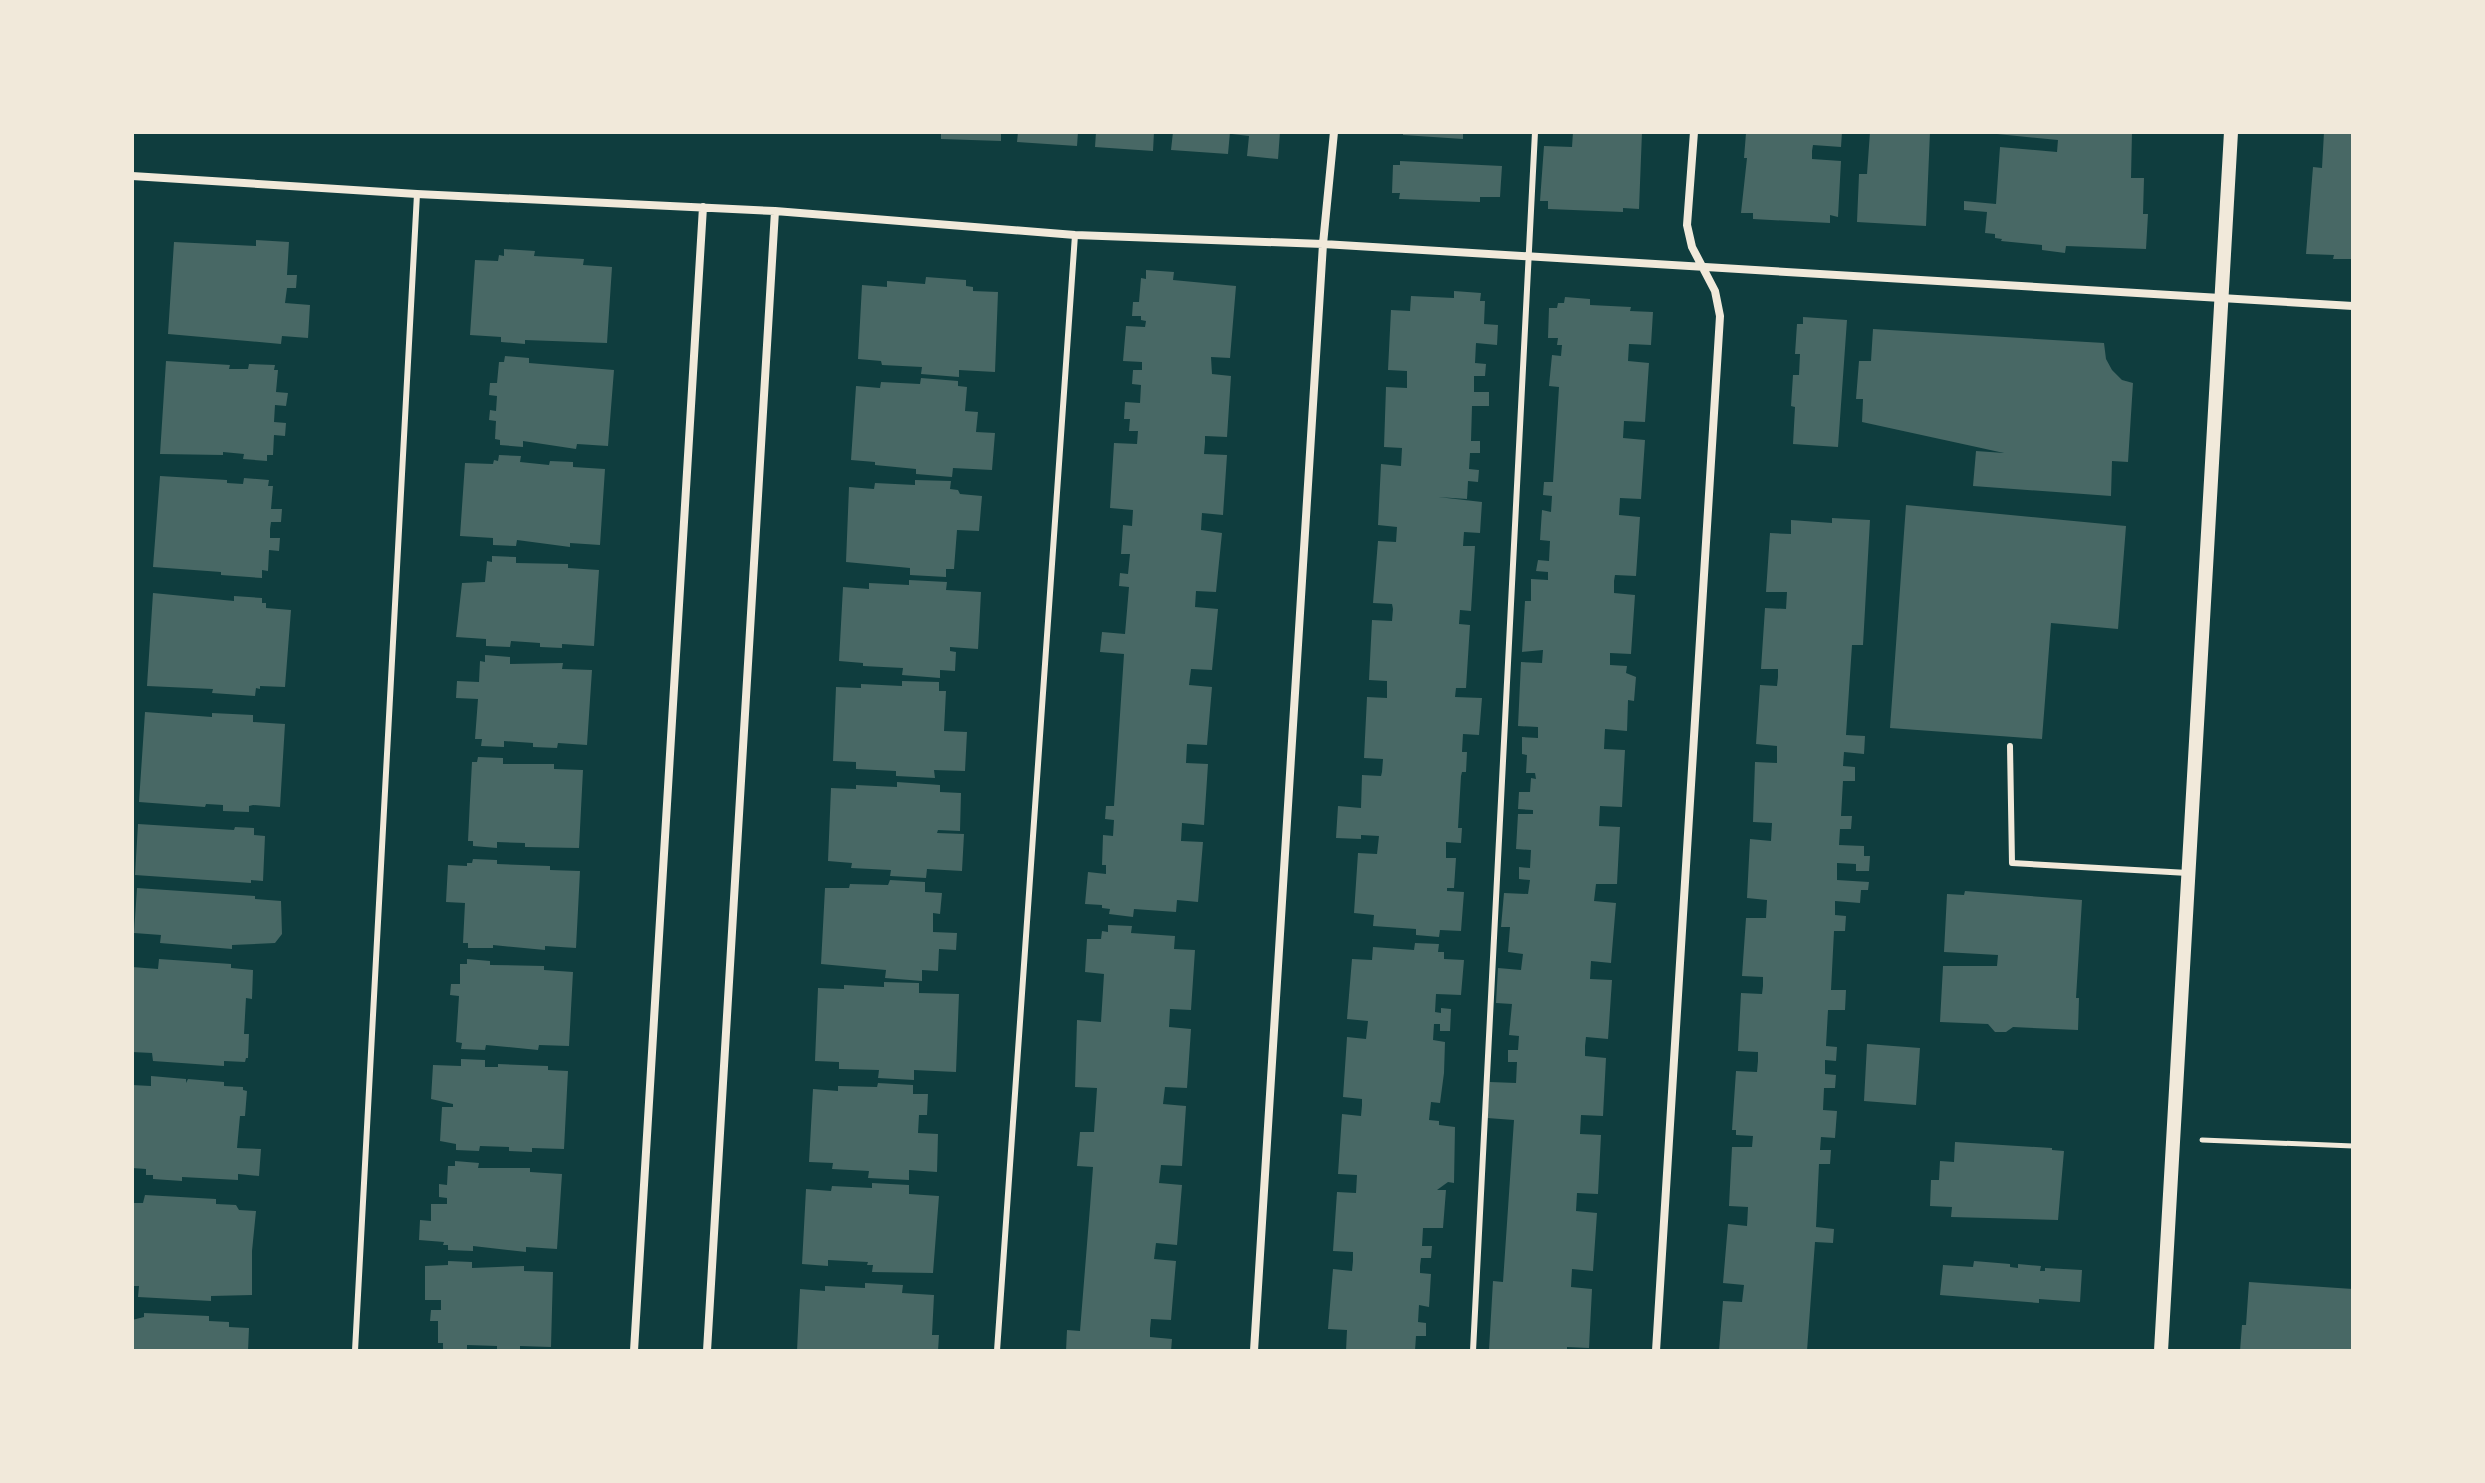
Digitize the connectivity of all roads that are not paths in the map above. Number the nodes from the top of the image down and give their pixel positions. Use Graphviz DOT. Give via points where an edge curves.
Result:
graph roads {
  1 [pos="1334,132"];
  2 [pos="1535,132"];
  3 [pos="1694,132"];
  4 [pos="2231,132"];
  5 [pos="132,176"];
  6 [pos="417,194"];
  7 [pos="703,207"];
  8 [pos="775,211"];
  9 [pos="1075,235"];
  10 [pos="1323,244"];
  11 [pos="1528,258"];
  12 [pos="1703,267"];
  13 [pos="2221,299"];
  14 [pos="2353,306"];
  15 [pos="2010,746"];
  16 [pos="2188,873"];
  17 [pos="355,1351"];
  18 [pos="634,1351"];
  19 [pos="707,1351"];
  20 [pos="997,1351"];
  21 [pos="1254,1351"];
  22 [pos="1473,1351"];
  23 [pos="1656,1351"];
  24 [pos="2161,1351"];
  1 -- 10 [label="street"];
  2 -- 11 [label="lane"];
  3 -- 12 [label="street" via="1687,225"];
  4 -- 13 [label="street"];
  5 -- 6 [label="street"];
  6 -- 7 [label="street"];
  6 -- 17 [label="lane"];
  7 -- 8 [label="street"];
  7 -- 18 [label="street"];
  8 -- 9 [label="street"];
  8 -- 19 [label="street"];
  9 -- 10 [label="street"];
  9 -- 20 [label="lane"];
  10 -- 11 [label="street"];
  10 -- 21 [label="street"];
  11 -- 12 [label="street"];
  11 -- 22 [label="lane"];
  12 -- 13 [label="street"];
  12 -- 23 [label="street" via="1720,316"];
  13 -- 14 [label="street"];
  13 -- 16 [label="street"];
  15 -- 16 [label="lane" via="2012,863"];
  16 -- 24 [label="street"];
}
